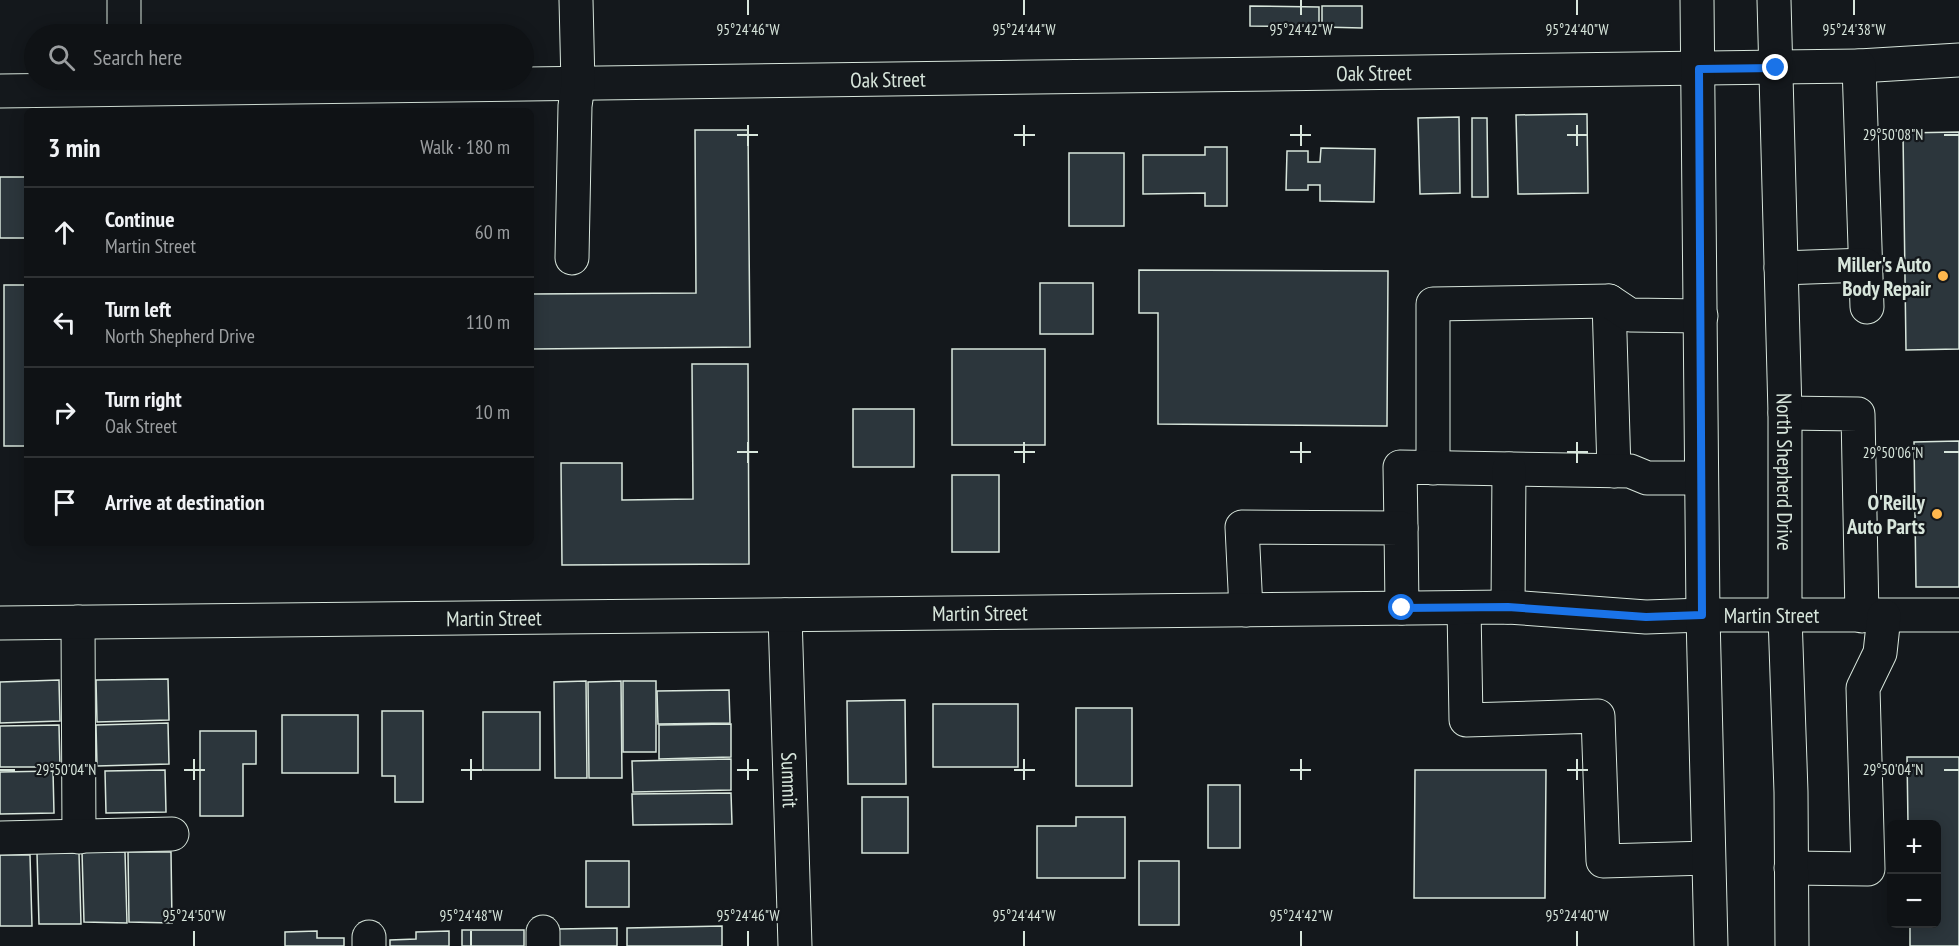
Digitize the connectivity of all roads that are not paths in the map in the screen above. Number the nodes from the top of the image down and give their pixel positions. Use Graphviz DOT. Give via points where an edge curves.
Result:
graph roads {
  1 [pos="124,0"];
  2 [pos="576,0"];
  3 [pos="1698,0"];
  4 [pos="1774,0"];
  5 [pos="124,24"];
  6 [pos="1959,60"];
  7 [pos="1859,66"];
  8 [pos="1776,68"];
  9 [pos="1699,69"];
  10 [pos="578,85"];
  11 [pos="24,90"];
  12 [pos="214,90"];
  13 [pos="531,90"];
  14 [pos="534,90"];
  15 [pos="0,91"];
  16 [pos="455,98"];
  17 [pos="376,99"];
  18 [pos="572,258"];
  19 [pos="1866,265"];
  20 [pos="1781,268"];
  21 [pos="1609,300"];
  22 [pos="1867,307"];
  23 [pos="1701,316"];
  24 [pos="1785,413"];
  25 [pos="1433,468"];
  26 [pos="1509,469"];
  27 [pos="1614,471"];
  28 [pos="1701,478"];
  29 [pos="1401,528"];
  30 [pos="1508,607"];
  31 [pos="1402,608"];
  32 [pos="1464,608"];
  33 [pos="1246,610"];
  34 [pos="785,615"];
  35 [pos="1702,615"];
  36 [pos="1959,615"];
  37 [pos="1785,616"];
  38 [pos="1873,616"];
  39 [pos="78,622"];
  40 [pos="0,623"];
  41 [pos="172,834"];
  42 [pos="79,837"];
  43 [pos="0,838"];
  44 [pos="1708,858"];
  45 [pos="1791,868"];
  46 [pos="795,946"];
  47 [pos="1711,946"];
  48 [pos="1792,946"];
  1 -- 5 [label="street"];
  2 -- 10 [label="street"];
  3 -- 9 [label="street"];
  4 -- 8 [label="street, North Shepherd Drive"];
  6 -- 7 [label="street, Oak Street"];
  7 -- 8 [label="street, Oak Street"];
  7 -- 19 [label="street"];
  8 -- 9 [label="street, Oak Street"];
  8 -- 20 [label="street, North Shepherd Drive"];
  9 -- 10 [label="street, Oak Street"];
  9 -- 23 [label="street"];
  10 -- 14 [label="street, Oak Street"];
  10 -- 18 [label="street"];
  11 -- 15 [label="street, Oak Street"];
  12 -- 17 [label="street, Oak Street"];
  13 -- 16 [label="street, Oak Street"];
  16 -- 17 [label="street, Oak Street"];
  19 -- 20 [label="street"];
  19 -- 22 [label="street"];
  20 -- 24 [label="street, North Shepherd Drive"];
  21 -- 23 [label="street" via="1630,315"];
  21 -- 25 [label="street" via="1433,304"];
  21 -- 27 [label="street"];
  23 -- 28 [label="street"];
  24 -- 37 [label="street, North Shepherd Drive"];
  24 -- 38 [label="street" via="1858,414"];
  25 -- 26 [label="street"];
  25 -- 29 [label="street" via="1400,467"];
  26 -- 27 [label="street"];
  26 -- 30 [label="street"];
  27 -- 28 [label="street" via="1630,471 1647,478"];
  28 -- 35 [label="street"];
  29 -- 31 [label="street"];
  29 -- 33 [label="street" via="1242,527"];
  30 -- 32 [label="street, Martin Street"];
  30 -- 35 [label="street, Martin Street" via="1646,617"];
  31 -- 32 [label="street, Martin Street"];
  31 -- 33 [label="street, Martin Street"];
  32 -- 44 [label="street" via="1466,720 1598,716 1603,861"];
  33 -- 34 [label="street, Martin Street"];
  34 -- 39 [label="street, Martin Street"];
  34 -- 46 [label="street, Summit"];
  35 -- 37 [label="street, Martin Street"];
  35 -- 44 [label="street"];
  36 -- 38 [label="street, Martin Street"];
  37 -- 38 [label="street, Martin Street"];
  37 -- 45 [label="street, North Shepherd Drive"];
  38 -- 45 [label="street" via="1880,653 1863,688 1868,869"];
  39 -- 40 [label="street, Martin Street"];
  39 -- 42 [label="street"];
  41 -- 42 [label="street"];
  42 -- 43 [label="street"];
  44 -- 47 [label="street"];
  45 -- 48 [label="street, North Shepherd Drive"];
}
